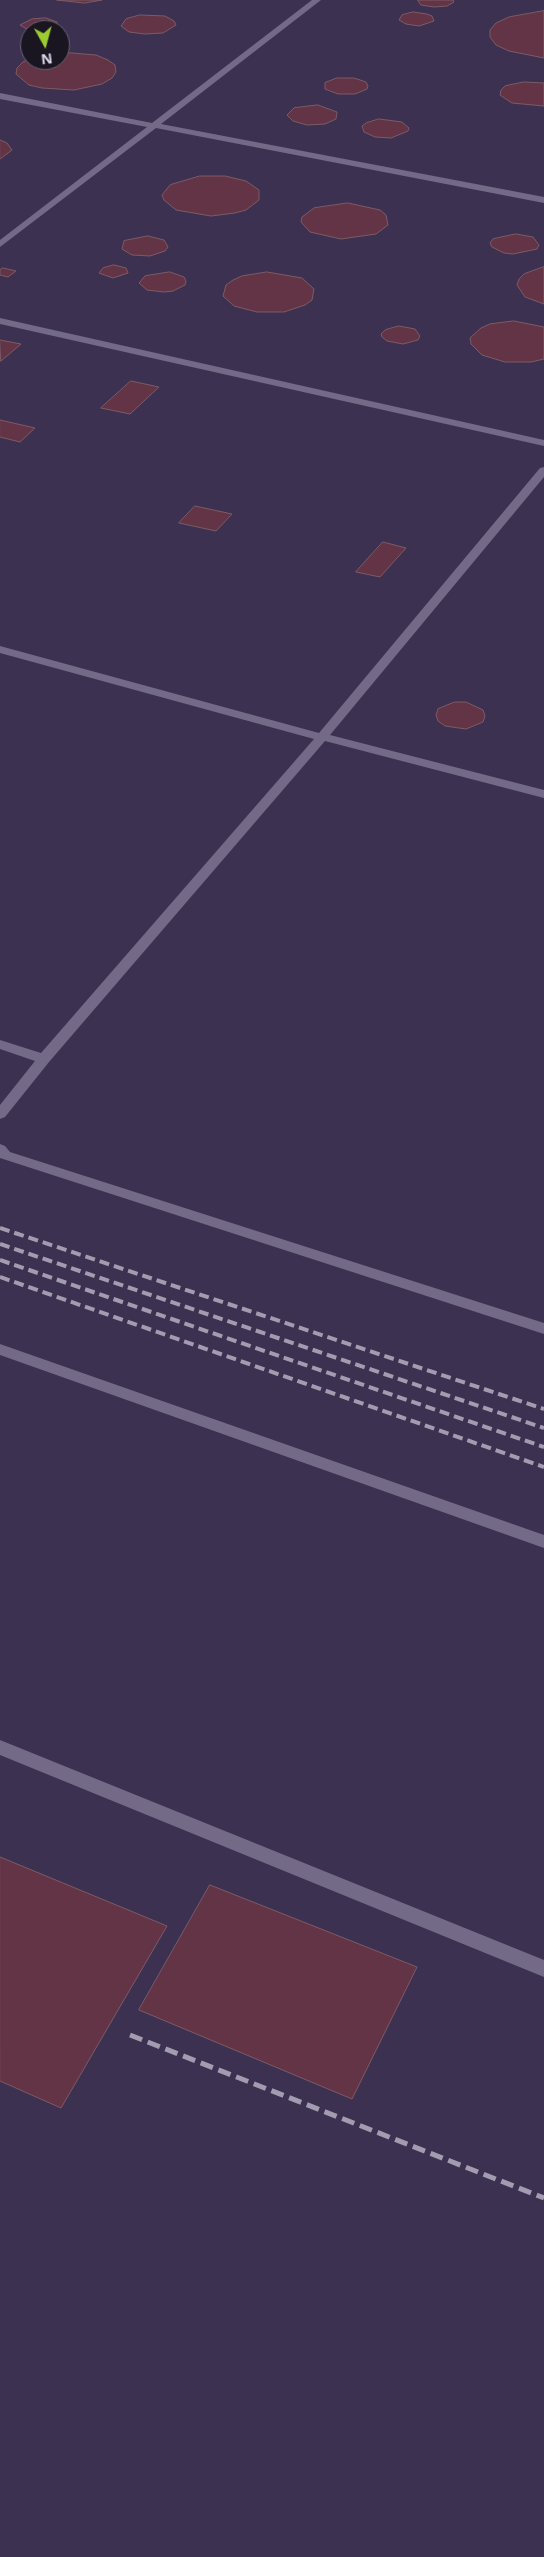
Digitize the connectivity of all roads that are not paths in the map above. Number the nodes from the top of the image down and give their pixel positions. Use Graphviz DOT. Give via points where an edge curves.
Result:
graph roads {
  1 [pos="317,0"];
  2 [pos="0,96"];
  3 [pos="152,125"];
  4 [pos="544,200"];
  5 [pos="0,244"];
  6 [pos="0,321"];
  7 [pos="544,443"];
  8 [pos="544,470"];
  9 [pos="0,649"];
  10 [pos="322,737"];
  11 [pos="544,794"];
  12 [pos="0,1044"];
  13 [pos="44,1059"];
  14 [pos="0,1114"];
  15 [pos="0,1149"];
  16 [pos="544,1329"];
  17 [pos="0,1349"];
  18 [pos="544,1542"];
  19 [pos="0,1747"];
  20 [pos="544,1969"];
  1 -- 3 [label="lane"];
  2 -- 3 [label="lane"];
  3 -- 4 [label="lane"];
  3 -- 5 [label="lane"];
  6 -- 7 [label="lane"];
  8 -- 10 [label="lane"];
  9 -- 10 [label="lane"];
  10 -- 11 [label="lane"];
  10 -- 13 [label="lane"];
  12 -- 13 [label="lane"];
  13 -- 14 [label="lane"];
  15 -- 16 [label="lane" via="5,1155"];
  17 -- 18 [label="lane"];
  19 -- 20 [label="lane"];
}
